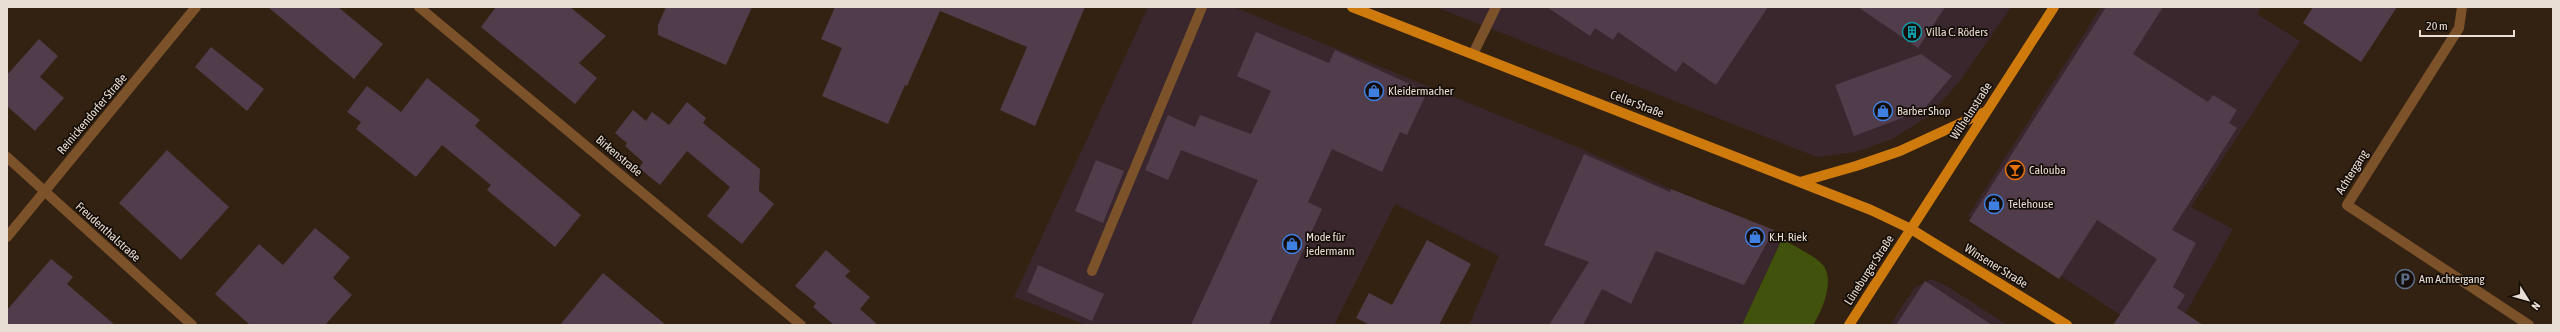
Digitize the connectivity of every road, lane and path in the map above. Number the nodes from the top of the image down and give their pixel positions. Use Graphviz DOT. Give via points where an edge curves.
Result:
graph roads {
  1 [pos="196,7"];
  2 [pos="419,7"];
  3 [pos="1202,7"];
  4 [pos="1352,7"];
  5 [pos="1496,7"];
  6 [pos="2054,7"];
  7 [pos="2462,7"];
  8 [pos="1473,54"];
  9 [pos="1987,111"];
  10 [pos="7,157"];
  11 [pos="1800,182"];
  12 [pos="44,192"];
  13 [pos="1911,229"];
  14 [pos="7,237"];
  15 [pos="1092,271"];
  16 [pos="192,325"];
  17 [pos="801,325"];
  18 [pos="1850,325"];
  19 [pos="2067,325"];
  20 [pos="2529,325"];
  1 -- 12 [label="street, Reinickendorfer Straße"];
  2 -- 17 [label="street, Birkenstraße"];
  3 -- 15 [label="street"];
  4 -- 8 [label="main road, Celler Straße"];
  5 -- 8 [label="street"];
  6 -- 9 [label="main road, Wilhelmstraße"];
  7 -- 20 [label="street, Achtergang" via="2459,28 2347,205"];
  8 -- 11 [label="main road, Celler Straße"];
  9 -- 11 [label="main road" via="1900,151"];
  9 -- 13 [label="main road, Wilhelmstraße"];
  10 -- 12 [label="street, Freudenthalstraße"];
  11 -- 13 [label="main road, Celler Straße"];
  12 -- 14 [label="street, Reinickendorfer Straße"];
  12 -- 16 [label="street, Freudenthalstraße"];
  13 -- 18 [label="main road, Lüneburger Straße"];
  13 -- 19 [label="main road, Winsener Straße"];
}
